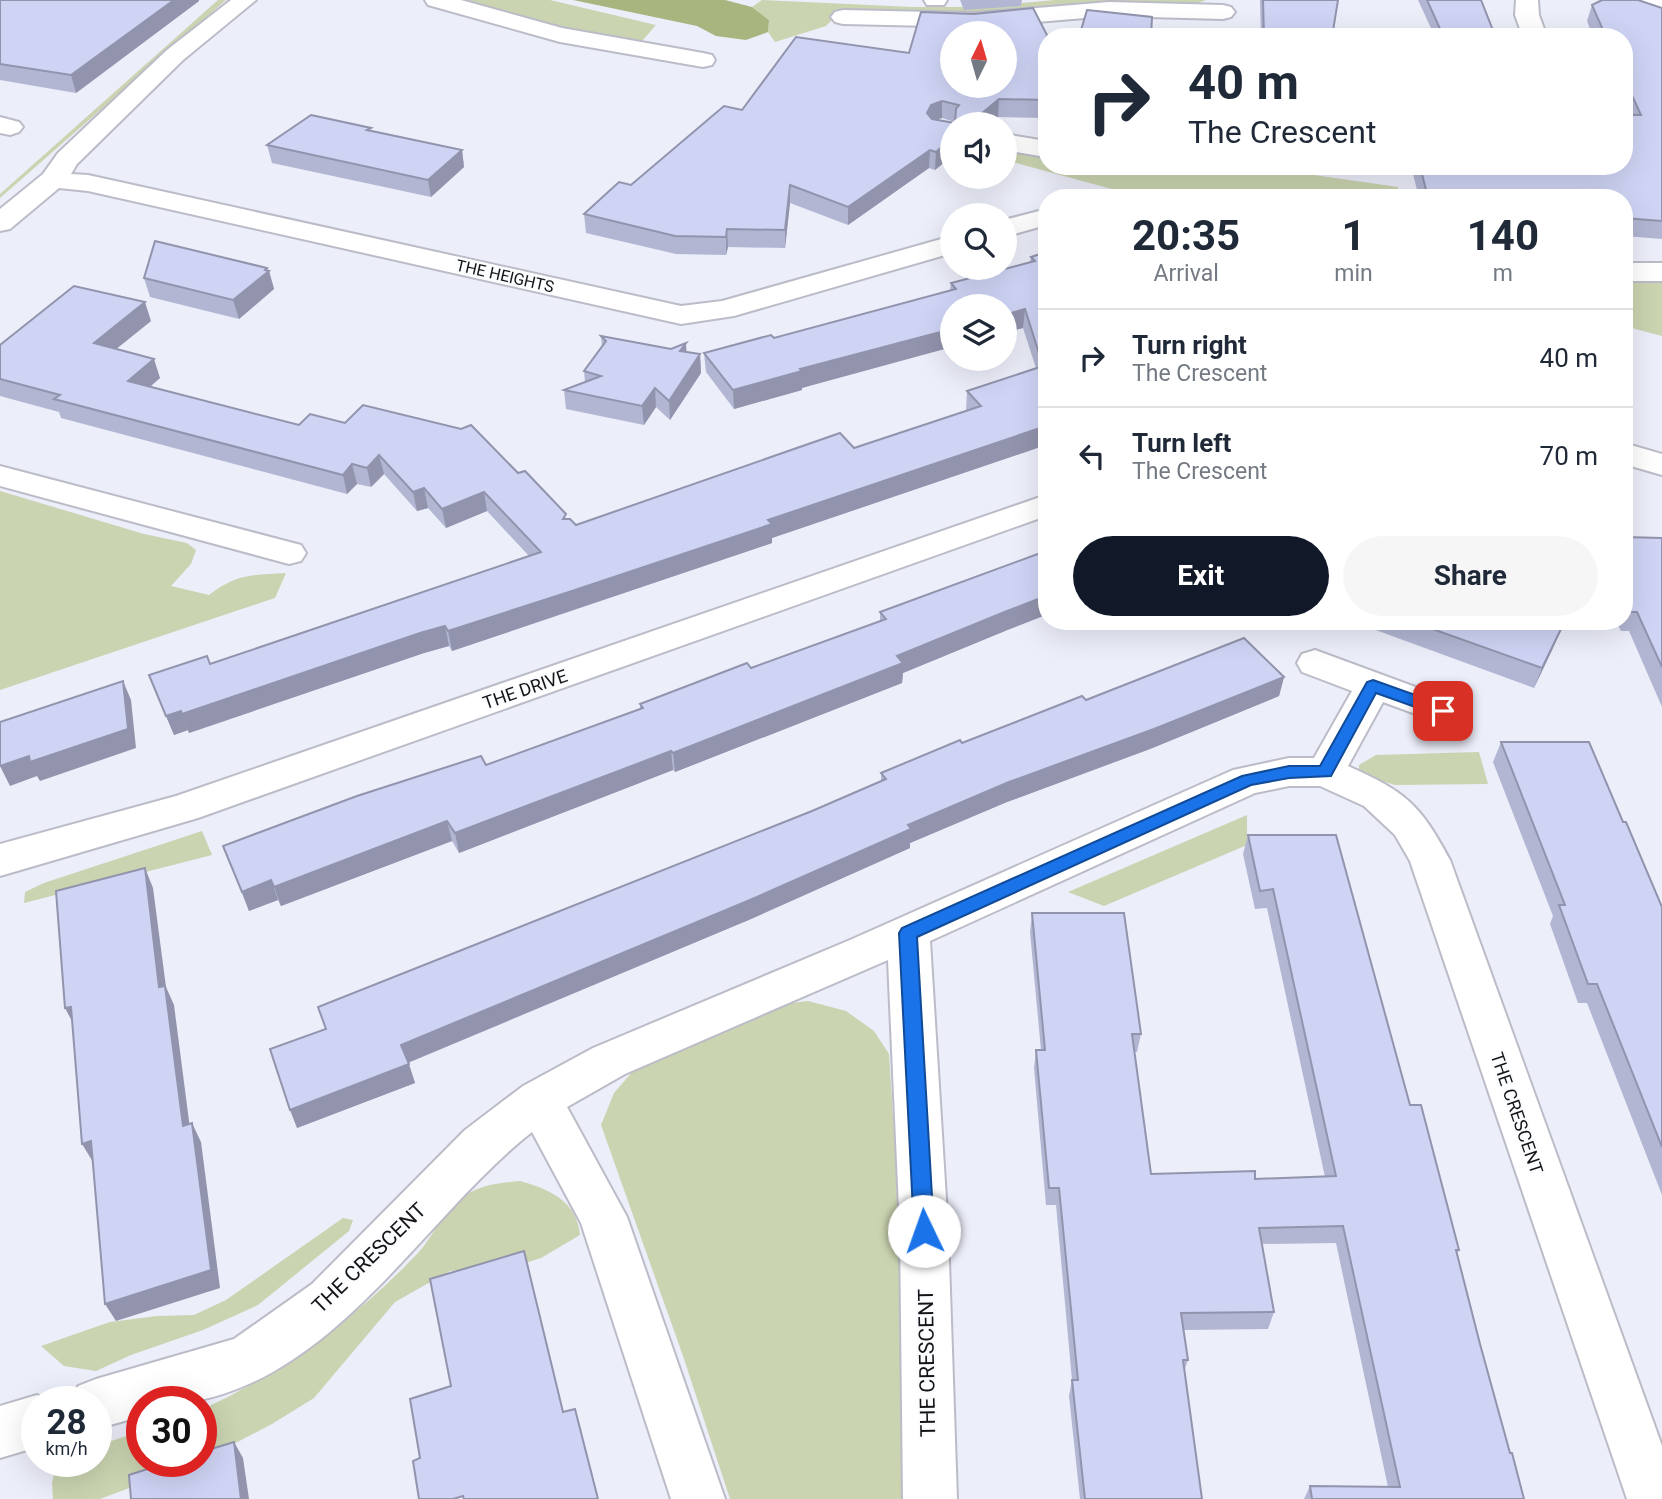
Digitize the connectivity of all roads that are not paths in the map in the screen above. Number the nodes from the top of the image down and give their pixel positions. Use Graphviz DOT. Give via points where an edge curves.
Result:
graph roads {
  1 [pos="245,0"];
  2 [pos="436,0"];
  3 [pos="1527,0"];
  4 [pos="1652,0"];
  5 [pos="1662,4"];
  6 [pos="1220,6"];
  7 [pos="843,18"];
  8 [pos="1216,28"];
  9 [pos="1532,28"];
  10 [pos="703,60"];
  11 [pos="1017,144"];
  12 [pos="1038,148"];
  13 [pos="53,180"];
  14 [pos="1038,219"];
  15 [pos="0,223"];
  16 [pos="1017,225"];
  17 [pos="940,247"];
  18 [pos="1633,272"];
  19 [pos="1662,272"];
  20 [pos="1633,456"];
  21 [pos="1662,465"];
  22 [pos="0,476"];
  23 [pos="1038,508"];
  24 [pos="289,554"];
  25 [pos="1315,663"];
  26 [pos="1373,685"];
  27 [pos="1443,711"];
  28 [pos="1325,772"];
  29 [pos="0,860"];
  30 [pos="908,933"];
  31 [pos="539,1100"];
  32 [pos="112,1399"];
  33 [pos="21,1426"];
  34 [pos="0,1432"];
  35 [pos="698,1499"];
  36 [pos="930,1499"];
  37 [pos="1654,1499"];
  1 -- 13 [label="street" via="175,55 67,159"];
  2 -- 10 [label="street" via="560,35"];
  3 -- 9 [label="street"];
  4 -- 5 [label="street"];
  6 -- 7 [label="street" via="1099,9 873,27"];
  6 -- 8 [label="street"];
  11 -- 12 [label="street"];
  13 -- 15 [label="street"];
  13 -- 17 [label="street, THE HEIGHTS" via="88,183 681,315 724,310"];
  14 -- 16 [label="street"];
  18 -- 19 [label="street"];
  20 -- 21 [label="street"];
  22 -- 24 [label="street"];
  23 -- 29 [label="street, THE DRIVE" via="184,808"];
  25 -- 26 [label="street"];
  26 -- 27 [label="street"];
  26 -- 28 [label="street"];
  28 -- 30 [label="street, THE CRESCENT" via="1289,772 1247,780"];
  28 -- 37 [label="street, THE CRESCENT" via="1378,796 1409,824 1430,860"];
  30 -- 31 [label="street, THE CRESCENT" via="609,1061"];
  30 -- 36 [label="street, THE CRESCENT" via="924,1231"];
  31 -- 32 [label="street, THE CRESCENT" via="482,1144 330,1301 247,1360"];
  31 -- 35 [label="street" via="603,1217"];
  33 -- 34 [label="street"];
}
